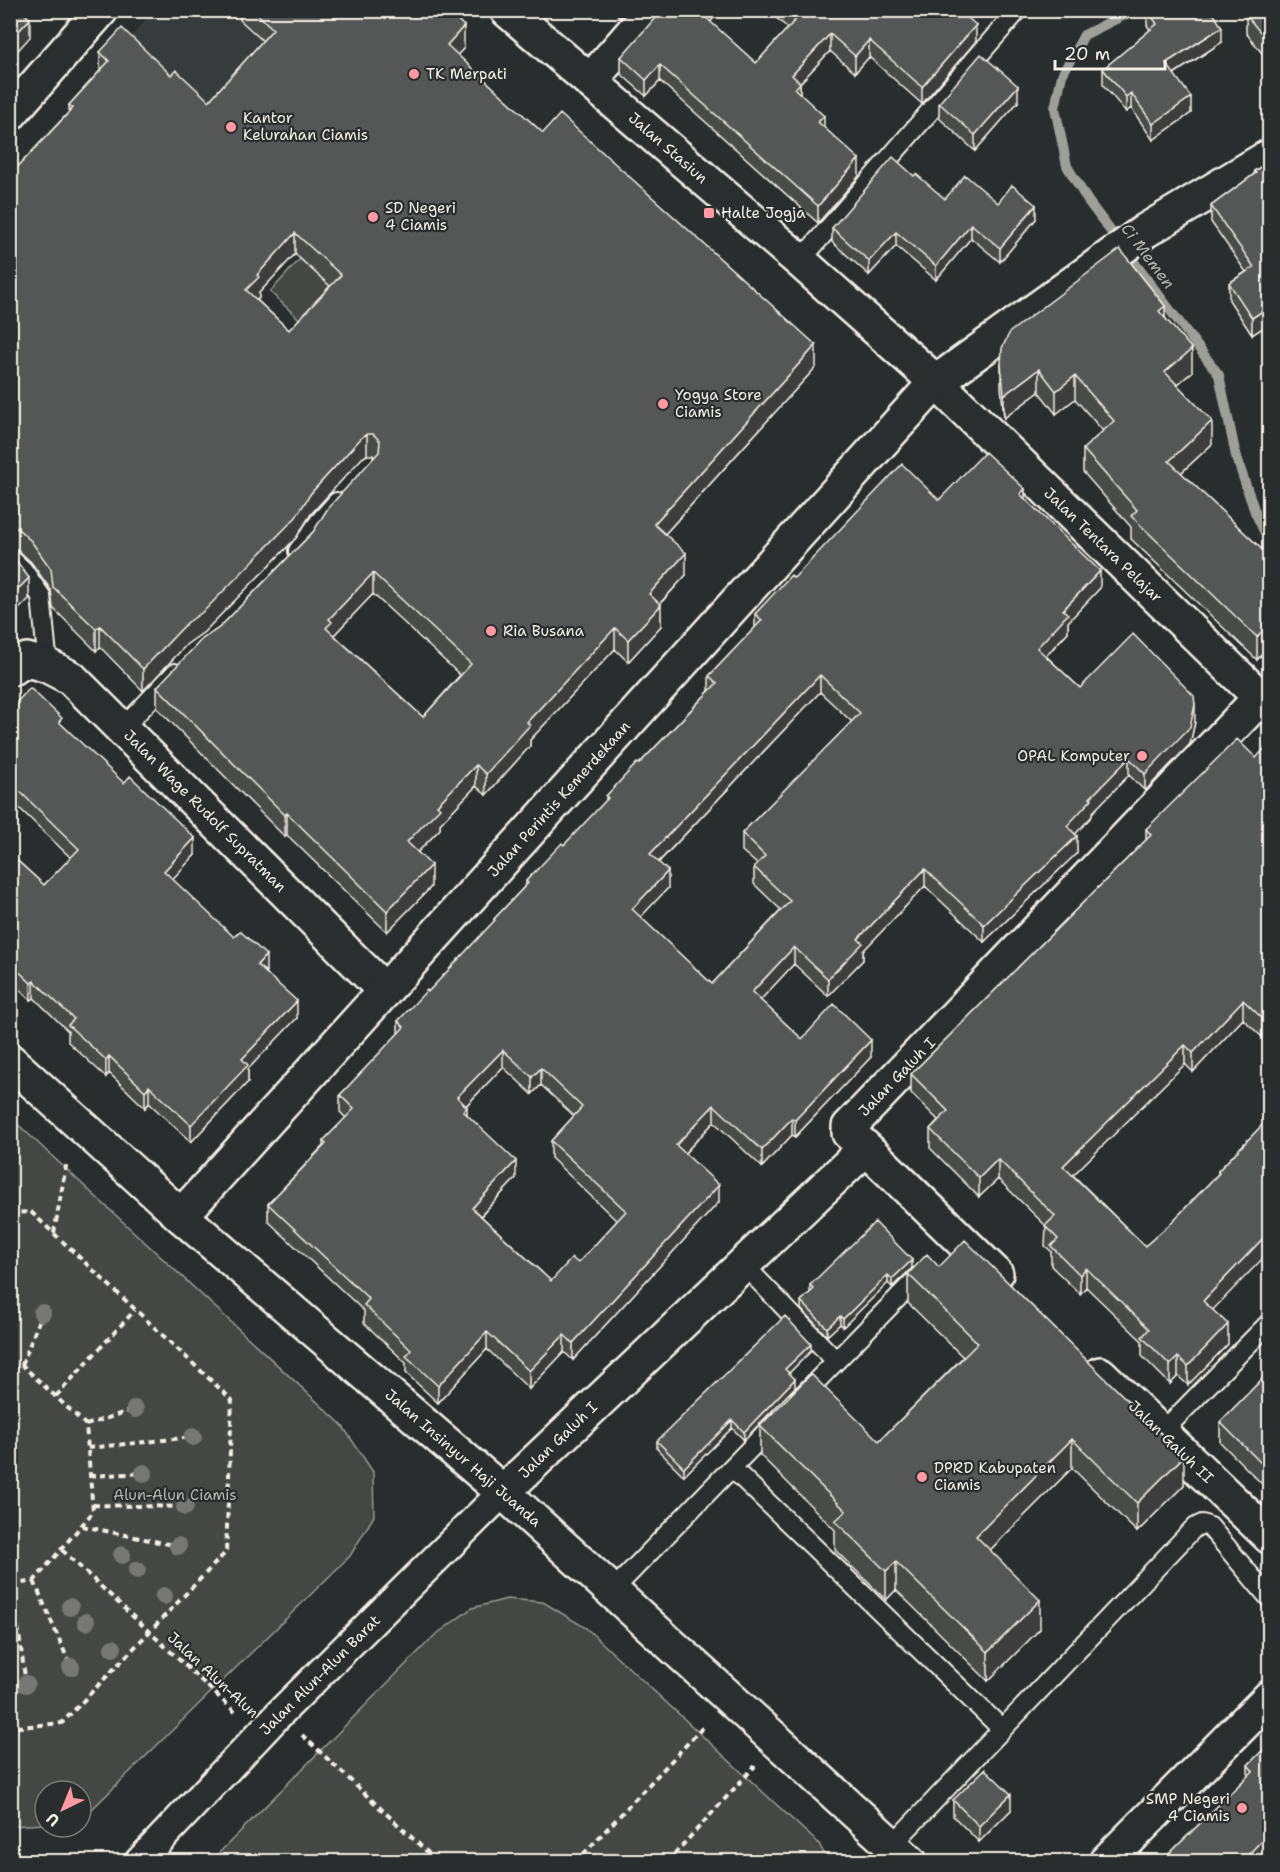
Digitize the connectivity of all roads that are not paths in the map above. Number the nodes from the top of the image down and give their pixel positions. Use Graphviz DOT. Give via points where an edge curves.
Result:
graph roads {
  1 [pos="101,10"];
  2 [pos="507,10"];
  3 [pos="652,10"];
  4 [pos="1018,10"];
  5 [pos="590,81"];
  6 [pos="10,114"];
  7 [pos="1269,156"];
  8 [pos="800,261"];
  9 [pos="936,382"];
  10 [pos="348,490"];
  11 [pos="10,558"];
  12 [pos="289,561"];
  13 [pos="187,660"];
  14 [pos="48,666"];
  15 [pos="10,669"];
  16 [pos="1265,702"];
  17 [pos="122,729"];
  18 [pos="385,991"];
  19 [pos="10,1061"];
  20 [pos="866,1148"];
  21 [pos="181,1215"];
  22 [pos="743,1264"];
  23 [pos="918,1277"];
  24 [pos="1018,1294"];
  25 [pos="1269,1322"];
  26 [pos="1077,1351"];
  27 [pos="836,1361"];
  28 [pos="1161,1433"];
  29 [pos="732,1468"];
  30 [pos="503,1492"];
  31 [pos="1269,1537"];
  32 [pos="612,1591"];
  33 [pos="1269,1599"];
  34 [pos="1269,1697"];
  35 [pos="1002,1729"];
  36 [pos="901,1853"];
  37 [pos="139,1862"];
  38 [pos="1106,1862"];
  1 -- 6 [label="main road"];
  2 -- 5 [label="main road, Jalan Stasiun"];
  3 -- 5 [label="main road"];
  4 -- 8 [label="lane"];
  5 -- 8 [label="main road, Jalan Stasiun"];
  7 -- 9 [label="main road, Jalan Perintis Kemerdekaan" via="1145,231"];
  8 -- 9 [label="main road, Jalan Stasiun"];
  9 -- 16 [label="main road, Jalan Tentara Pelajar"];
  9 -- 18 [label="main road, Jalan Perintis Kemerdekaan"];
  10 -- 12 [label="lane"];
  11 -- 14 [label="lane" via="41,596"];
  13 -- 17 [label="lane"];
  14 -- 15 [label="main road, Jalan Wage Rudolf Supratman" via="27,660"];
  14 -- 17 [label="main road, Jalan Wage Rudolf Supratman" via="71,678"];
  16 -- 20 [label="main road, Jalan Galuh I" via="849,1127 849,1133"];
  17 -- 18 [label="main road, Jalan Wage Rudolf Supratman"];
  18 -- 21 [label="main road, Jalan Perintis Kemerdekaan"];
  19 -- 21 [label="main road, Jalan Insinyur Haji Juanda"];
  20 -- 22 [label="main road, Jalan Galuh I"];
  20 -- 24 [label="main road"];
  21 -- 30 [label="main road, Jalan Insinyur Haji Juanda"];
  22 -- 27 [label="lane"];
  22 -- 30 [label="main road, Jalan Galuh I"];
  23 -- 27 [label="lane"];
  25 -- 28 [label="lane"];
  26 -- 28 [label="main road, Jalan Galuh II"];
  27 -- 29 [label="lane"];
  28 -- 31 [label="main road, Jalan Galuh II"];
  29 -- 32 [label="lane"];
  29 -- 35 [label="lane"];
  30 -- 32 [label="main road, Jalan Insinyur Haji Juanda"];
  30 -- 37 [label="street, Jalan Alun-Alun Barat" via="279,1714"];
  32 -- 36 [label="main road, Jalan Insinyur Haji Juanda"];
  33 -- 35 [label="lane" via="1210,1527 1202,1524"];
  34 -- 38 [label="main road"];
  35 -- 36 [label="lane"];
}
